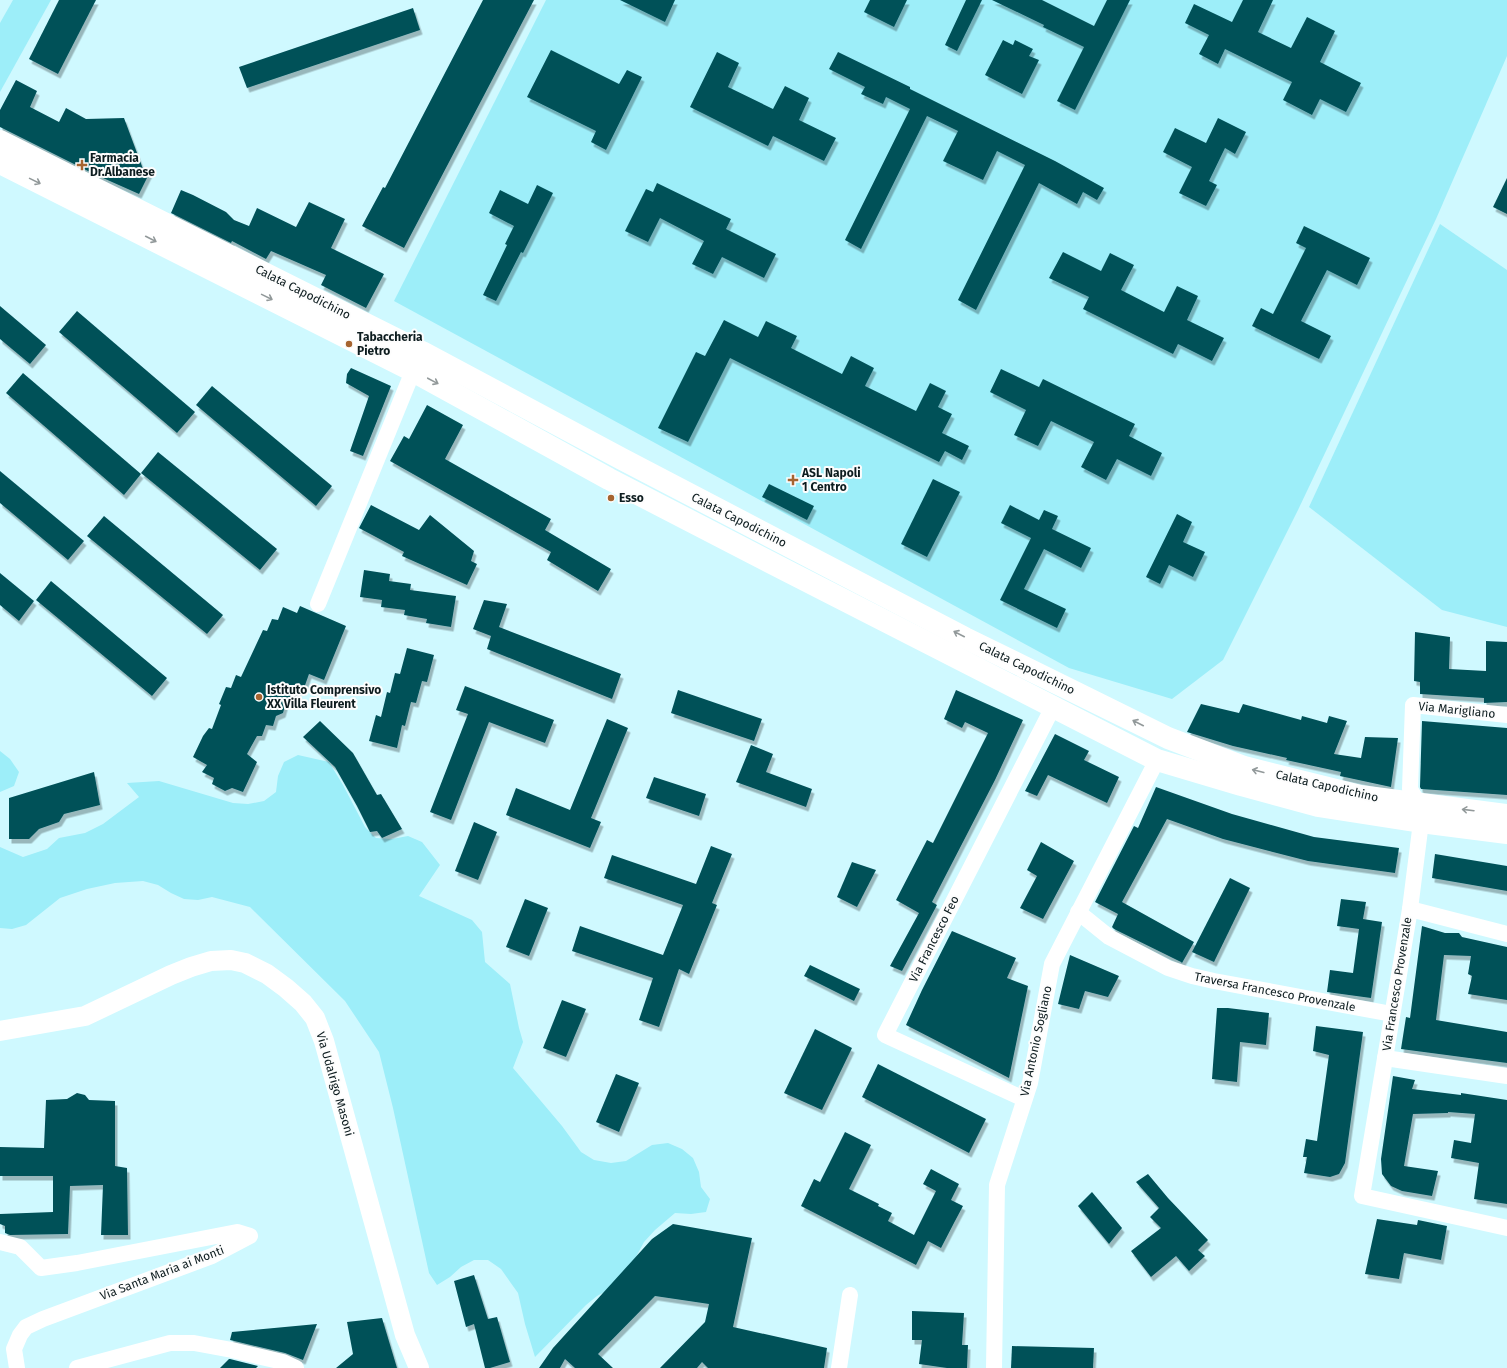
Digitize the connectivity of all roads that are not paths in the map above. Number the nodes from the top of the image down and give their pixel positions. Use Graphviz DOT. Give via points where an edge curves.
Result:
graph roads {
  1 [pos="0,141"];
  2 [pos="0,163"];
  3 [pos="418,361"];
  4 [pos="318,604"];
  5 [pos="1052,707"];
  6 [pos="1507,715"];
  7 [pos="1168,738"];
  8 [pos="1158,760"];
  9 [pos="1420,813"];
  10 [pos="1507,815"];
  11 [pos="1507,833"];
  12 [pos="1410,909"];
  13 [pos="1078,912"];
  14 [pos="1507,934"];
  15 [pos="1392,1014"];
  16 [pos="0,1031"];
  17 [pos="1385,1058"];
  18 [pos="1507,1076"];
  19 [pos="1024,1099"];
  20 [pos="1507,1228"];
  21 [pos="0,1242"];
  22 [pos="850,1295"];
  23 [pos="17,1368"];
  24 [pos="77,1368"];
  25 [pos="296,1368"];
  26 [pos="419,1368"];
  27 [pos="839,1368"];
  28 [pos="994,1368"];
  1 -- 3 [label="main road, Calata Capodichino"];
  2 -- 3 [label="main road, Calata Capodichino, one-way"];
  3 -- 4 [label="street"];
  3 -- 5 [label="main road, Calata Capodichino, one-way" via="616,482"];
  7 -- 3 [label="main road, Calata Capodichino, one-way" via="958,634 622,459"];
  5 -- 8 [label="main road, Calata Capodichino"];
  5 -- 19 [label="street, Via Francesco Feo" via="885,1035"];
  6 -- 9 [label="street, Via Marigliano" via="1412,705 1410,789"];
  7 -- 8 [label="main road, Via Antonio Sogliano"];
  9 -- 7 [label="main road, Calata Capodichino, one-way" via="1244,767"];
  8 -- 9 [label="main road, Calata Capodichino" via="1318,806"];
  8 -- 13 [label="street, Via Antonio Sogliano"];
  10 -- 9 [label="main road, Calata Capodichino, one-way"];
  9 -- 11 [label="main road, Calata Capodichino"];
  9 -- 12 [label="street, Via Francesco Provenzale"];
  12 -- 14 [label="street, Via Francesco Provenzale"];
  12 -- 15 [label="street, Via Francesco Provenzale"];
  13 -- 15 [label="street, Traversa Francesco Provenzale" via="1109,937 1168,968 1192,976"];
  13 -- 19 [label="street, Via Antonio Sogliano" via="1052,964 1030,1083"];
  15 -- 17 [label="street, Via Francesco Provenzale"];
  16 -- 26 [label="street, Via Udalrigo Masoni" via="85,1016 171,975 211,961 231,960 245,963 268,974 286,988 303,1003 314,1018 324,1040 406,1335"];
  17 -- 18 [label="street, Via Francesco Provenzale"];
  17 -- 20 [label="street, Via Francesco Provenzale" via="1362,1196"];
  19 -- 28 [label="street, Via Antonio Sogliano" via="997,1185"];
  21 -- 23 [label="street, Via Santa Maria ai Monti" via="20,1247 41,1268 237,1232 250,1236 212,1256 26,1328 14,1349"];
  22 -- 27 [label="street"];
  24 -- 25 [label="street" via="170,1342 194,1343 232,1350 283,1362"];
}
